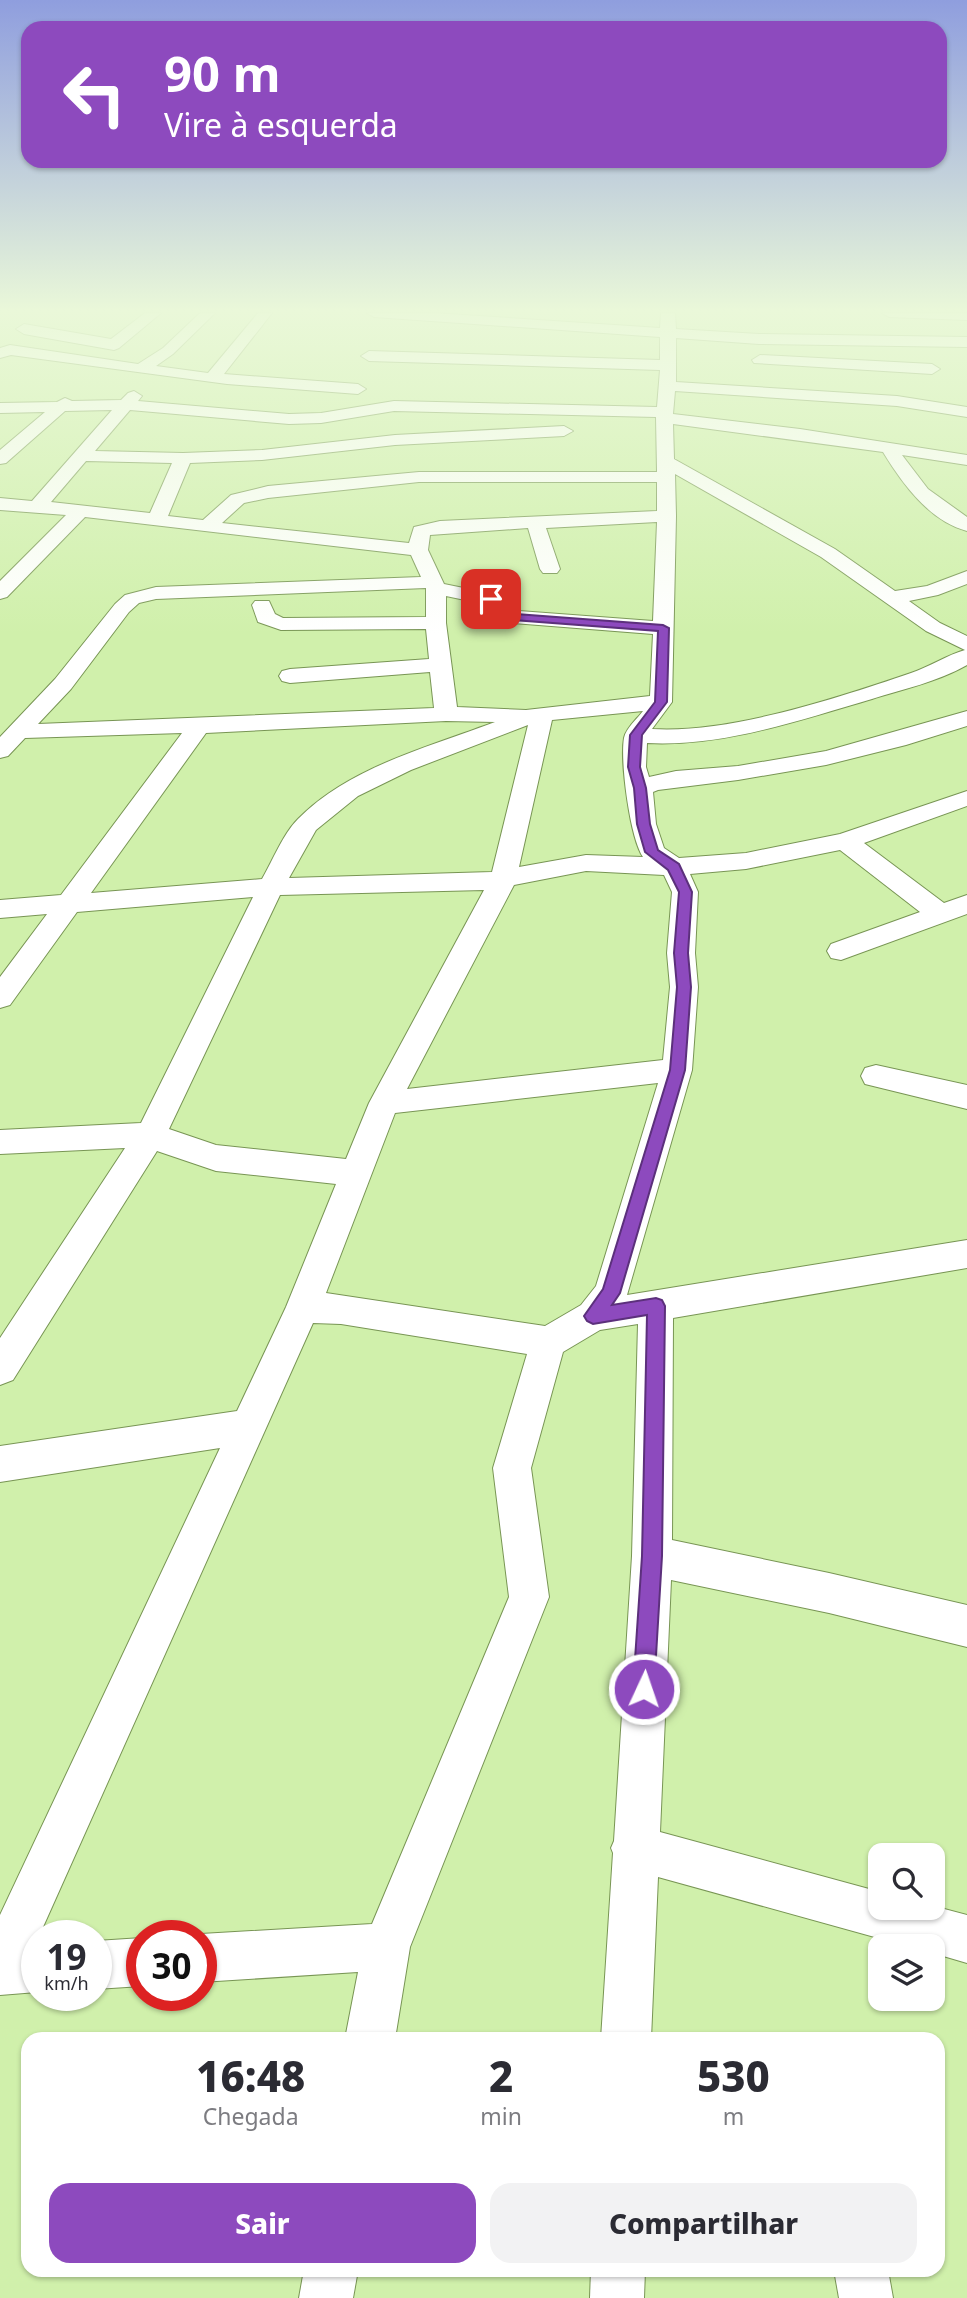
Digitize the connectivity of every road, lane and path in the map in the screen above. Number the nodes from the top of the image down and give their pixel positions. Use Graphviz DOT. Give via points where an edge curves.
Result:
graph roads {
  1 [pos="43,420"];
  2 [pos="112,420"];
  3 [pos="357,420"];
  4 [pos="618,420"];
  5 [pos="661,423"];
  6 [pos="582,431"];
  7 [pos="395,440"];
  8 [pos="362,444"];
  9 [pos="889,448"];
  10 [pos="83,456"];
  11 [pos="183,458"];
  12 [pos="0,459"];
  13 [pos="967,460"];
  14 [pos="664,469"];
  15 [pos="561,475"];
  16 [pos="419,477"];
  17 [pos="0,504"];
  18 [pos="37,506"];
  19 [pos="81,511"];
  20 [pos="667,516"];
  21 [pos="157,519"];
  22 [pos="571,520"];
  23 [pos="535,522"];
  24 [pos="967,525"];
  25 [pos="206,527"];
  26 [pos="440,527"];
  27 [pos="418,550"];
  28 [pos="550,569"];
  29 [pos="967,577"];
  30 [pos="436,585"];
  31 [pos="0,593"];
  32 [pos="894,597"];
  33 [pos="262,605"];
  34 [pos="436,623"];
  35 [pos="663,628"];
  36 [pos="967,644"];
  37 [pos="967,656"];
  38 [pos="441,665"];
  39 [pos="946,670"];
  40 [pos="290,677"];
  41 [pos="967,680"];
  42 [pos="661,702"];
  43 [pos="446,713"];
  44 [pos="536,715"];
  45 [pos="967,718"];
  46 [pos="199,726"];
  47 [pos="19,731"];
  48 [pos="636,735"];
  49 [pos="0,751"];
  50 [pos="640,788"];
  51 [pos="967,797"];
  52 [pos="845,841"];
  53 [pos="674,867"];
  54 [pos="503,880"];
  55 [pos="271,887"];
  56 [pos="72,902"];
  57 [pos="967,904"];
  58 [pos="0,909"];
  59 [pos="939,913"];
  60 [pos="841,951"];
  61 [pos="0,998"];
  62 [pos="677,1070"];
  63 [pos="876,1076"];
  64 [pos="967,1097"];
  65 [pos="384,1103"];
  66 [pos="151,1135"];
  67 [pos="0,1142"];
  68 [pos="356,1173"];
  69 [pos="967,1254"];
  70 [pos="656,1306"];
  71 [pos="303,1307"];
  72 [pos="593,1316"];
  73 [pos="548,1342"];
  74 [pos="0,1369"];
  75 [pos="249,1426"];
  76 [pos="0,1464"];
  77 [pos="652,1556"];
  78 [pos="967,1626"];
  79 [pos="634,1848"];
  80 [pos="967,1939"];
  81 [pos="386,1947"];
  82 [pos="217,1957"];
  83 [pos="21,1968"];
  84 [pos="0,1969"];
  85 [pos="371,2032"];
  86 [pos="626,2032"];
  87 [pos="330,2277"];
  88 [pos="618,2277"];
  89 [pos="862,2277"];
  90 [pos="326,2298"];
  91 [pos="617,2298"];
  92 [pos="866,2298"];
  1 -- 12 [label="street"];
  2 -- 10 [label="street"];
  3 -- 8 [label="street"];
  4 -- 5 [label="street"];
  5 -- 9 [label="street"];
  5 -- 14 [label="street"];
  6 -- 7 [label="street"];
  7 -- 8 [label="street"];
  7 -- 16 [label="street"];
  8 -- 11 [label="street"];
  9 -- 13 [label="street"];
  9 -- 24 [label="street" via="910,483"];
  10 -- 11 [label="street"];
  10 -- 18 [label="street"];
  11 -- 21 [label="street"];
  14 -- 15 [label="street"];
  14 -- 20 [label="street"];
  14 -- 32 [label="street" via="817,547"];
  15 -- 16 [label="street"];
  15 -- 22 [label="street"];
  16 -- 25 [label="street" via="252,495 238,499"];
  16 -- 26 [label="street"];
  17 -- 18 [label="street"];
  18 -- 19 [label="street"];
  19 -- 21 [label="street"];
  19 -- 31 [label="street"];
  20 -- 22 [label="street"];
  20 -- 35 [label="street"];
  21 -- 25 [label="street"];
  22 -- 23 [label="street"];
  23 -- 26 [label="street"];
  23 -- 28 [label="street"];
  25 -- 27 [label="street"];
  26 -- 27 [label="street" via="421,531"];
  27 -- 30 [label="street"];
  29 -- 32 [label="street" via="931,591"];
  30 -- 34 [label="street"];
  30 -- 35 [label="street" via="491,599 513,617"];
  30 -- 47 [label="street" via="156,593 132,599"];
  32 -- 36 [label="street" via="933,627"];
  33 -- 34 [label="street" via="265,618 281,624"];
  34 -- 38 [label="street"];
  35 -- 42 [label="street"];
  37 -- 39 [label="street"];
  38 -- 40 [label="street"];
  38 -- 43 [label="street"];
  39 -- 41 [label="street"];
  39 -- 48 [label="street" via="805,712 727,729 660,738"];
  42 -- 44 [label="street"];
  42 -- 48 [label="street"];
  43 -- 44 [label="street"];
  43 -- 46 [label="street"];
  44 -- 54 [label="street"];
  44 -- 55 [label="street" via="403,765 349,791 306,825"];
  45 -- 50 [label="street" via="782,766 657,780"];
  46 -- 47 [label="street"];
  46 -- 56 [label="street"];
  47 -- 49 [label="street"];
  48 -- 50 [label="street" via="634,767"];
  50 -- 53 [label="street" via="652,852"];
  51 -- 52 [label="street"];
  52 -- 53 [label="street" via="746,861"];
  52 -- 59 [label="street"];
  53 -- 54 [label="street" via="586,863"];
  53 -- 62 [label="street" via="685,892"];
  54 -- 55 [label="street"];
  54 -- 65 [label="street"];
  55 -- 56 [label="street"];
  55 -- 66 [label="street"];
  56 -- 58 [label="street"];
  56 -- 61 [label="street"];
  57 -- 59 [label="street"];
  59 -- 60 [label="street"];
  62 -- 65 [label="street"];
  62 -- 72 [label="street" via="611,1293"];
  63 -- 64 [label="street"];
  65 -- 68 [label="street"];
  66 -- 67 [label="street"];
  66 -- 68 [label="street" via="216,1158"];
  66 -- 74 [label="street"];
  68 -- 71 [label="street"];
  69 -- 70 [label="street"];
  70 -- 72 [label="street"];
  70 -- 77 [label="street"];
  71 -- 73 [label="street"];
  71 -- 75 [label="street"];
  72 -- 73 [label="street"];
  73 -- 81 [label="street" via="512,1468 529,1597"];
  75 -- 76 [label="street"];
  75 -- 84 [label="street"];
  77 -- 78 [label="street"];
  77 -- 79 [label="street"];
  79 -- 80 [label="street"];
  79 -- 86 [label="street"];
  81 -- 82 [label="street"];
  81 -- 85 [label="street"];
  83 -- 84 [label="street"];
  87 -- 90 [label="street"];
  88 -- 91 [label="street"];
  89 -- 92 [label="street"];
}
